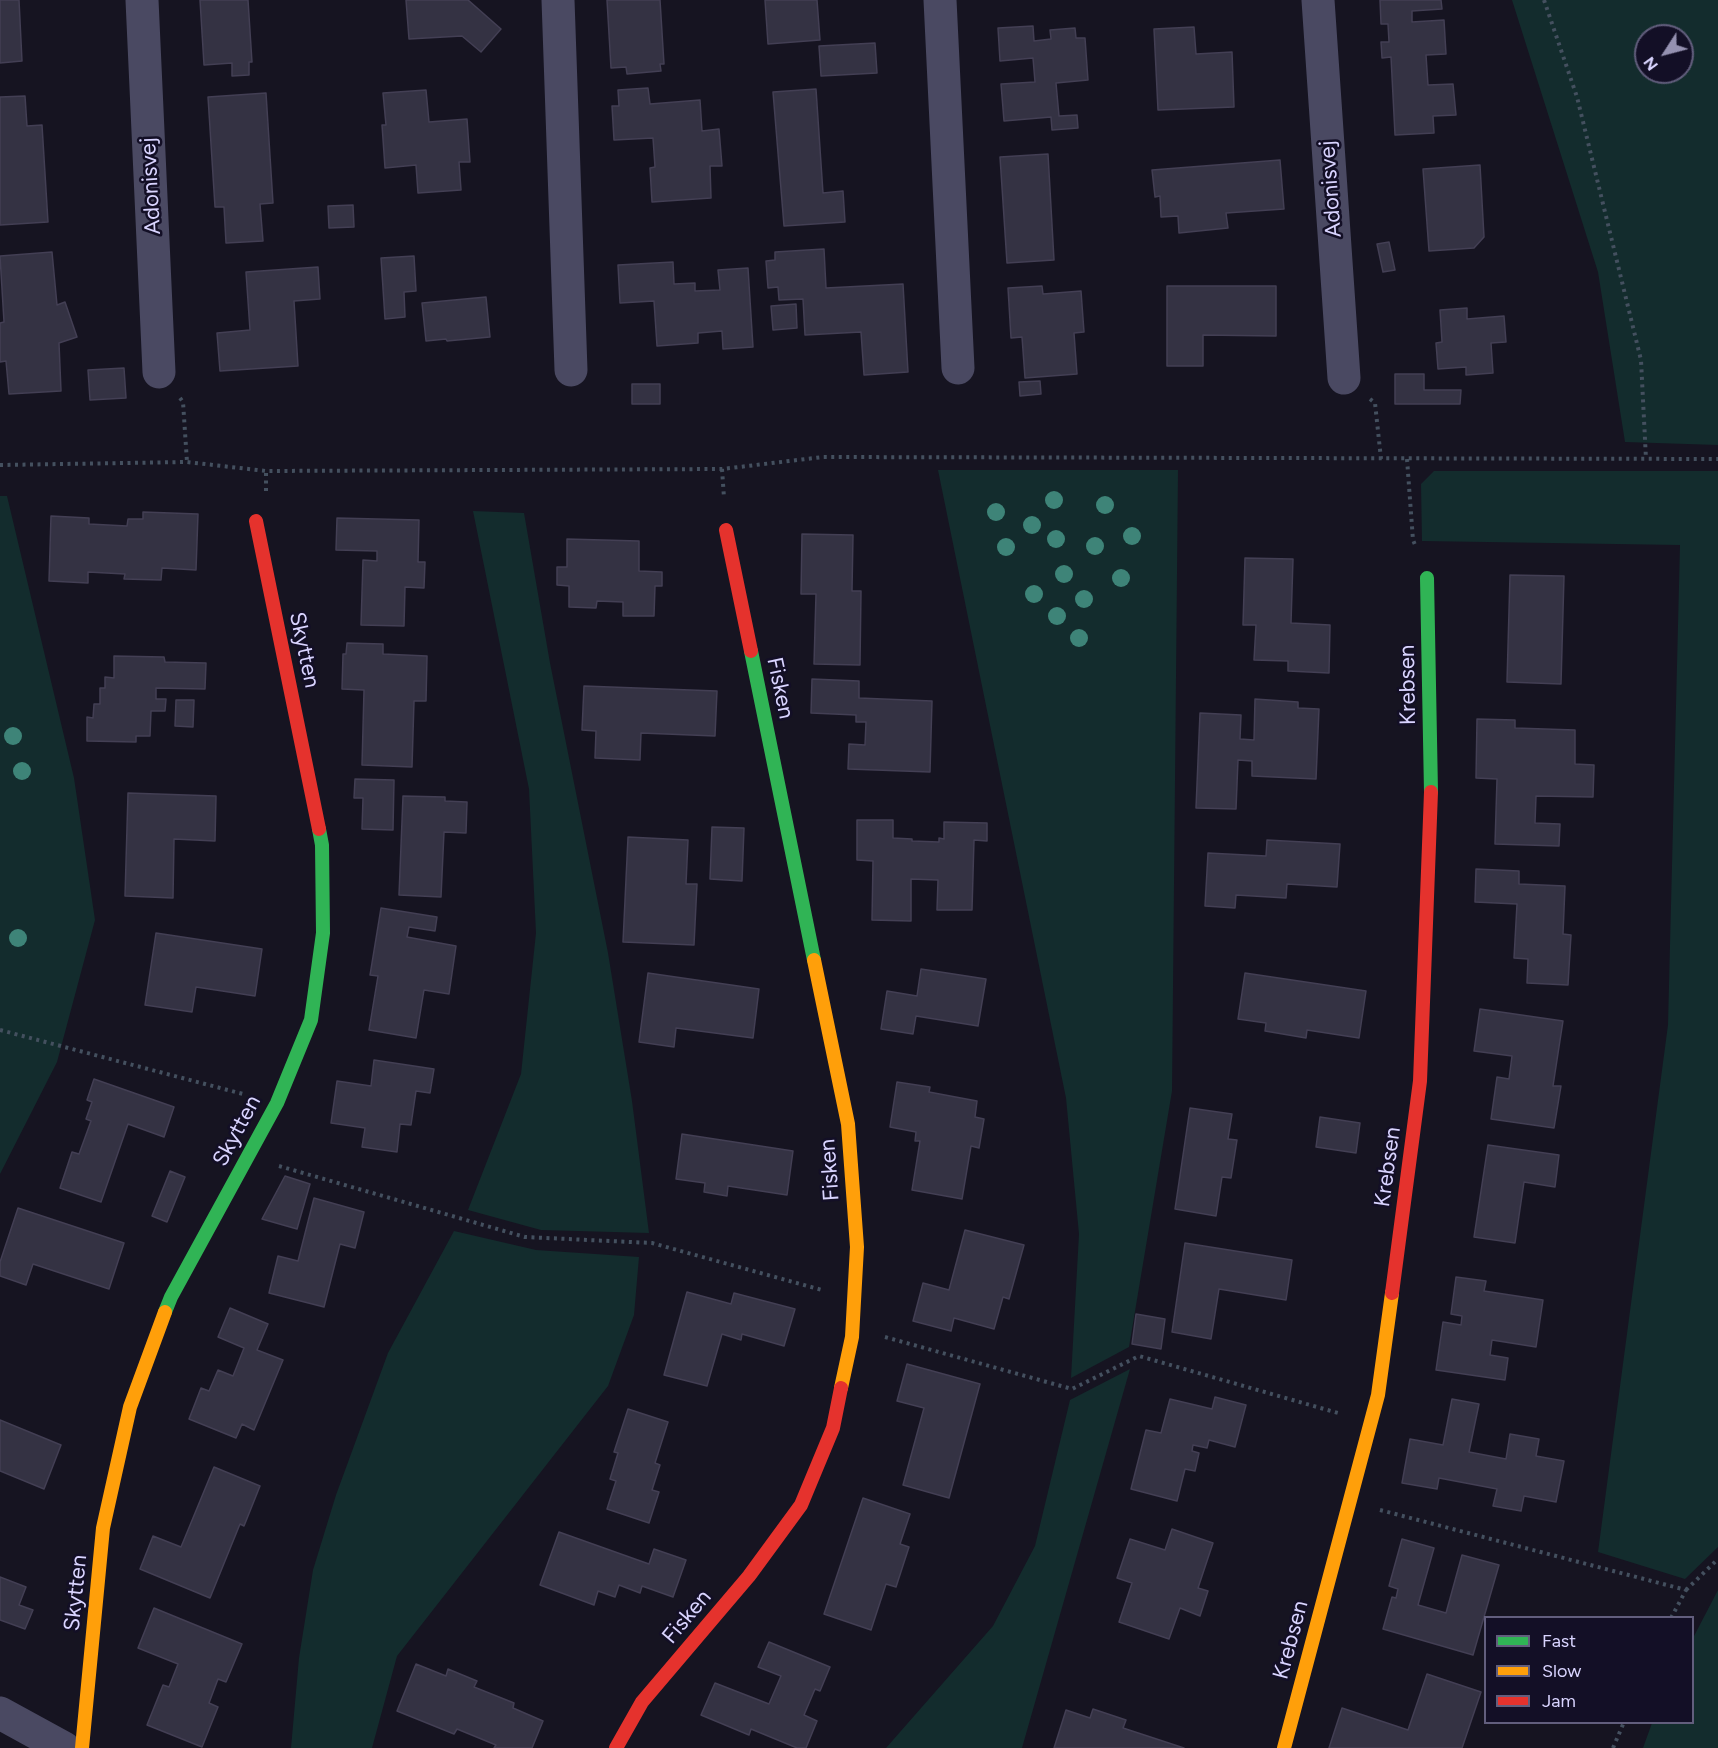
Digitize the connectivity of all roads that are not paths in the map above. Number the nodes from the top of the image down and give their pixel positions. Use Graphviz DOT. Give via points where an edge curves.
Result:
graph roads {
  1 [pos="142,0"];
  2 [pos="558,0"];
  3 [pos="940,0"];
  4 [pos="1318,0"];
  5 [pos="958,368"];
  6 [pos="571,370"];
  7 [pos="159,372"];
  8 [pos="1344,378"];
  9 [pos="256,521"];
  10 [pos="726,530"];
  11 [pos="1427,578"];
  12 [pos="0,1713"];
  13 [pos="64,1748"];
  14 [pos="82,1748"];
  15 [pos="616,1748"];
  16 [pos="1284,1748"];
  1 -- 7 [label="street, Adonisvej"];
  2 -- 6 [label="street"];
  3 -- 5 [label="street"];
  4 -- 8 [label="street, Adonisvej"];
  9 -- 14 [label="street, Skytten" via="322,845 323,933 311,1020 277,1103 171,1297 129,1407 103,1528"];
  10 -- 15 [label="street, Fisken" via="848,1124 857,1247 852,1337 833,1428 801,1505 749,1576 642,1702"];
  11 -- 16 [label="street, Krebsen" via="1431,800 1420,1081 1378,1395"];
  12 -- 13 [label="street"];
}
